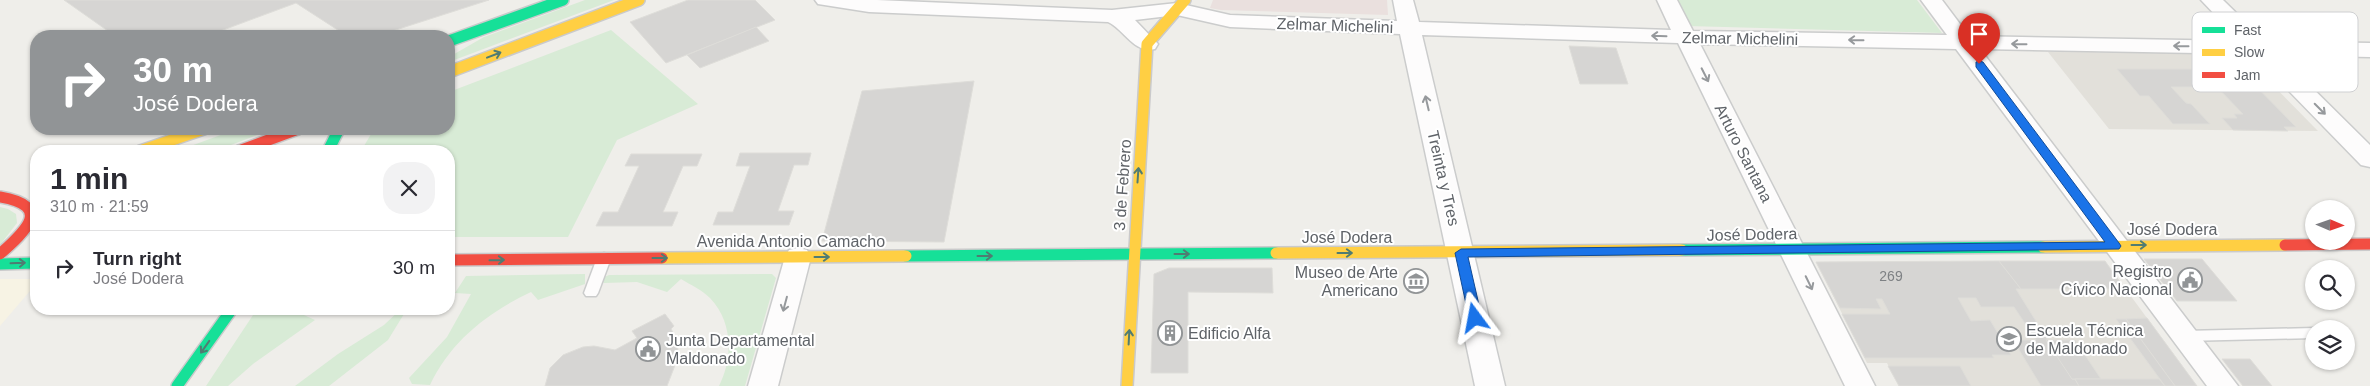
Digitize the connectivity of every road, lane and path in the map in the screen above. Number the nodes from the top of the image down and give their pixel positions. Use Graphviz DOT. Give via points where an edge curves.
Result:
graph roads {
  1 [pos="563,0"];
  2 [pos="639,0"];
  3 [pos="825,0"];
  4 [pos="1403,0"];
  5 [pos="1667,0"];
  6 [pos="1931,0"];
  7 [pos="2212,0"];
  8 [pos="1181,4"];
  9 [pos="2224,12"];
  10 [pos="1112,16"];
  11 [pos="1410,28"];
  12 [pos="468,35"];
  13 [pos="1686,37"];
  14 [pos="455,39"];
  15 [pos="1962,42"];
  16 [pos="1147,44"];
  17 [pos="455,46"];
  18 [pos="2192,46"];
  19 [pos="455,70"];
  20 [pos="2303,92"];
  21 [pos="187,135"];
  22 [pos="282,135"];
  23 [pos="157,145"];
  24 [pos="255,145"];
  25 [pos="2370,159"];
  26 [pos="20,192"];
  27 [pos="2,197"];
  28 [pos="30,209"];
  29 [pos="30,223"];
  30 [pos="30,231"];
  31 [pos="23,234"];
  32 [pos="2370,244"];
  33 [pos="2115,246"];
  34 [pos="1792,250"];
  35 [pos="1461,253"];
  36 [pos="0,254"];
  37 [pos="1133,255"];
  38 [pos="798,257"];
  39 [pos="604,258"];
  40 [pos="455,260"];
  41 [pos="30,263"];
  42 [pos="0,264"];
  43 [pos="592,293"];
  44 [pos="228,315"];
  45 [pos="2305,333"];
  46 [pos="2184,336"];
  47 [pos="177,386"];
  48 [pos="763,386"];
  49 [pos="1127,386"];
  50 [pos="1490,386"];
  51 [pos="1860,386"];
  52 [pos="2223,386"];
  1 -- 12 [label="street"];
  19 -- 2 [label="street, one-way"];
  3 -- 10 [label="street, Zelmar Michelini" via="869,6"];
  4 -- 11 [label="street, Treinta y Tres"];
  5 -- 13 [label="street, Arturo Santana"];
  6 -- 15 [label="street"];
  7 -- 9 [label="street"];
  8 -- 10 [label="street, Zelmar Michelini" via="1147,14"];
  8 -- 11 [label="street, Zelmar Michelini" via="1230,21"];
  8 -- 16 [label="street"];
  10 -- 16 [label="street" via="1124,22"];
  13 -- 11 [label="street, Zelmar Michelini, one-way"];
  35 -- 11 [label="street, Treinta y Tres, one-way"];
  12 -- 14 [label="street"];
  12 -- 17 [label="street"];
  15 -- 13 [label="street, Zelmar Michelini, one-way"];
  13 -- 34 [label="street, Arturo Santana, one-way"];
  18 -- 15 [label="street, Zelmar Michelini, one-way"];
  15 -- 33 [label="street"];
  37 -- 16 [label="street, 3 de Febrero, one-way"];
  20 -- 25 [label="street, one-way"];
  21 -- 23 [label="street"];
  22 -- 24 [label="street"];
  26 -- 27 [label="street"];
  27 -- 28 [label="street" via="18,199"];
  29 -- 31 [label="street"];
  30 -- 31 [label="street"];
  31 -- 36 [label="street"];
  33 -- 32 [label="street, José Dodera, one-way"];
  33 -- 34 [label="street, José Dodera"];
  33 -- 46 [label="street"];
  34 -- 35 [label="street, José Dodera"];
  34 -- 51 [label="street, Arturo Santana, one-way"];
  37 -- 35 [label="street, José Dodera, one-way"];
  35 -- 50 [label="street, Treinta y Tres"];
  38 -- 37 [label="street, Avenida Antonio Camacho, one-way"];
  49 -- 37 [label="street, 3 de Febrero, one-way"];
  39 -- 38 [label="street, Avenida Antonio Camacho, one-way"];
  38 -- 48 [label="street, one-way"];
  40 -- 39 [label="street, Avenida Antonio Camacho, one-way"];
  39 -- 43 [label="lane"];
  42 -- 41 [label="street, one-way"];
  44 -- 47 [label="street, one-way"];
  45 -- 46 [label="lane"];
  46 -- 52 [label="street"];
}
